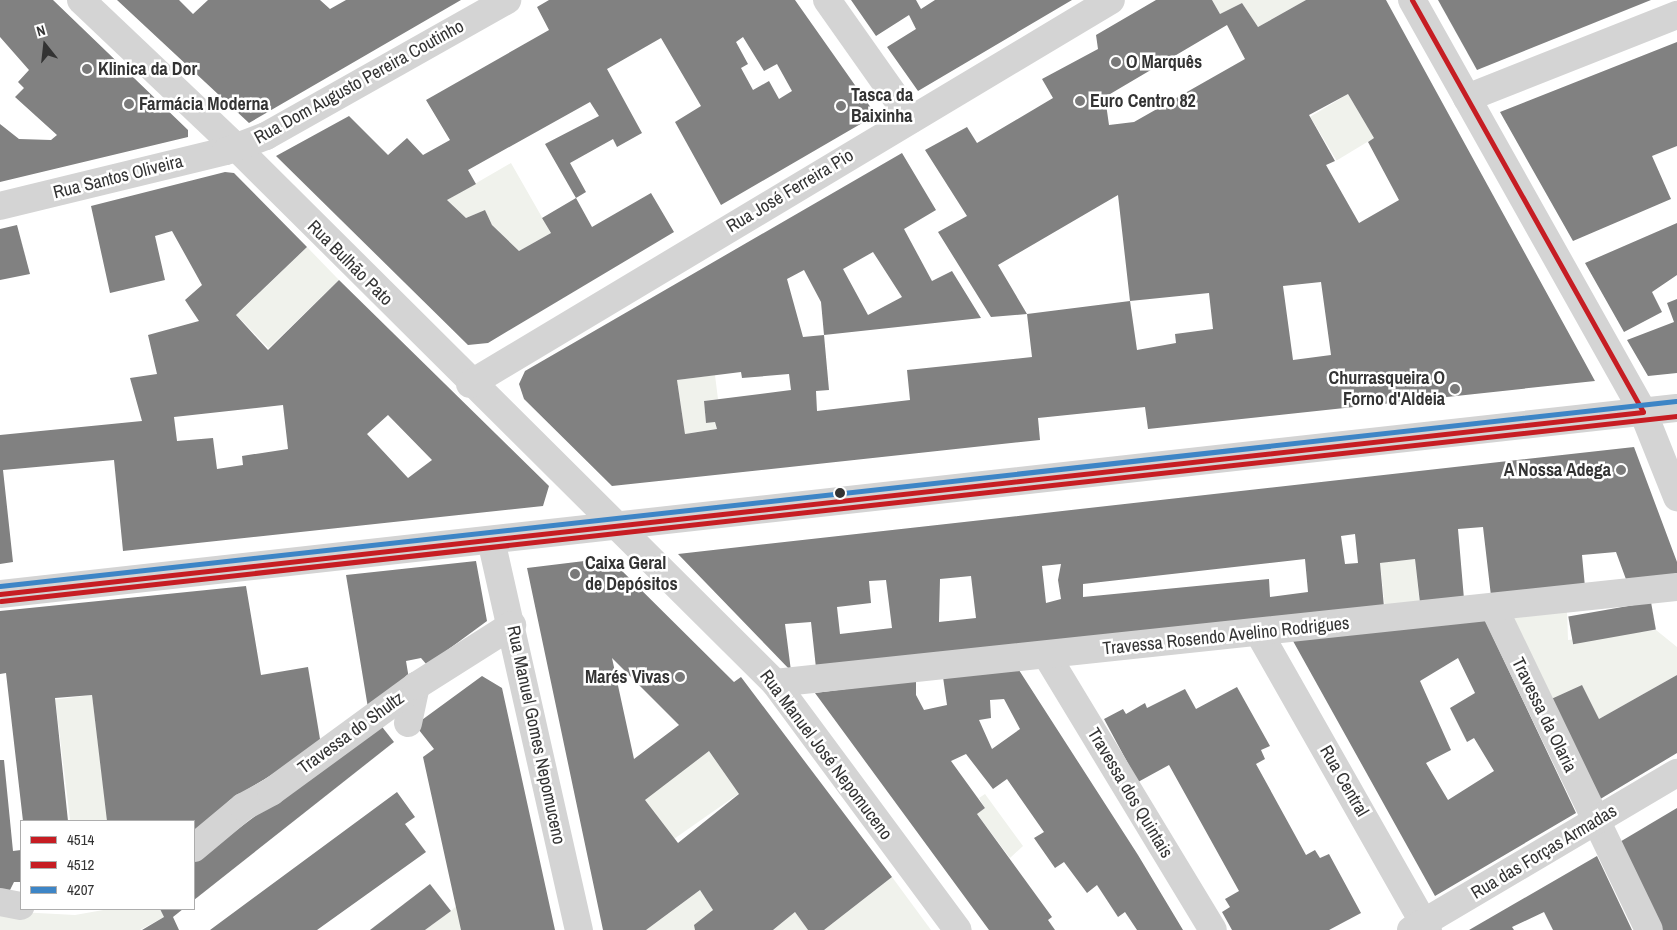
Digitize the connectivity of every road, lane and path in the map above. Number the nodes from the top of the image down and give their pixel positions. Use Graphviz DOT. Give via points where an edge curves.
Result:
graph roads {
  1 [pos="81,0"];
  2 [pos="507,0"];
  3 [pos="826,0"];
  4 [pos="1111,0"];
  5 [pos="1412,0"];
  6 [pos="1677,15"];
  7 [pos="1467,98"];
  8 [pos="910,119"];
  9 [pos="236,148"];
  10 [pos="0,206"];
  11 [pos="470,384"];
  12 [pos="1677,408"];
  13 [pos="1643,412"];
  14 [pos="1677,497"];
  15 [pos="618,527"];
  16 [pos="492,540"];
  17 [pos="1677,587"];
  18 [pos="0,594"];
  19 [pos="1494,608"];
  20 [pos="512,624"];
  21 [pos="1259,633"];
  22 [pos="1047,656"];
  23 [pos="775,682"];
  24 [pos="416,686"];
  25 [pos="408,722"];
  26 [pos="1677,773"];
  27 [pos="1596,821"];
  28 [pos="195,847"];
  29 [pos="0,902"];
  30 [pos="20,906"];
  31 [pos="1421,927"];
  32 [pos="579,930"];
  33 [pos="958,930"];
  34 [pos="1213,930"];
  35 [pos="1649,930"];
  1 -- 9 [label="street, Rua Bulhão Pato"];
  2 -- 9 [label="street, Rua Dom Augusto Pereira Coutinho" via="266,136"];
  3 -- 8 [label="street"];
  4 -- 8 [label="street, Rua José Ferreira Pio"];
  5 -- 7 [label="street"];
  6 -- 7 [label="street"];
  7 -- 13 [label="street"];
  8 -- 11 [label="street, Rua José Ferreira Pio"];
  9 -- 10 [label="street, Rua Santos Oliveira"];
  9 -- 11 [label="street, Rua Bulhão Pato"];
  11 -- 15 [label="street, Rua Bulhão Pato"];
  12 -- 13 [label="street"];
  13 -- 14 [label="street"];
  13 -- 15 [label="street"];
  15 -- 16 [label="street"];
  15 -- 23 [label="street, Rua Manuel José Nepomuceno"];
  16 -- 18 [label="street"];
  16 -- 20 [label="street, Rua Manuel Gomes Nepomuceno"];
  17 -- 19 [label="street, Travessa Rosendo Avelino Rodrigues"];
  19 -- 21 [label="street, Travessa Rosendo Avelino Rodrigues"];
  19 -- 27 [label="street, Travessa da Olaria"];
  20 -- 24 [label="street, Travessa do Shultz"];
  20 -- 32 [label="street, Rua Manuel Gomes Nepomuceno"];
  21 -- 22 [label="street, Travessa Rosendo Avelino Rodrigues"];
  21 -- 31 [label="street, Rua Central"];
  22 -- 23 [label="street, Travessa Rosendo Avelino Rodrigues"];
  22 -- 34 [label="street, Travessa dos Quintais"];
  23 -- 33 [label="street, Rua Manuel José Nepomuceno"];
  24 -- 25 [label="street"];
  24 -- 28 [label="street, Travessa do Shultz" via="271,792 242,807"];
  26 -- 27 [label="street, Rua das Forças Armadas"];
  27 -- 31 [label="street, Rua das Forças Armadas"];
  27 -- 35 [label="street, Travessa da Olaria"];
  29 -- 30 [label="street"];
}
